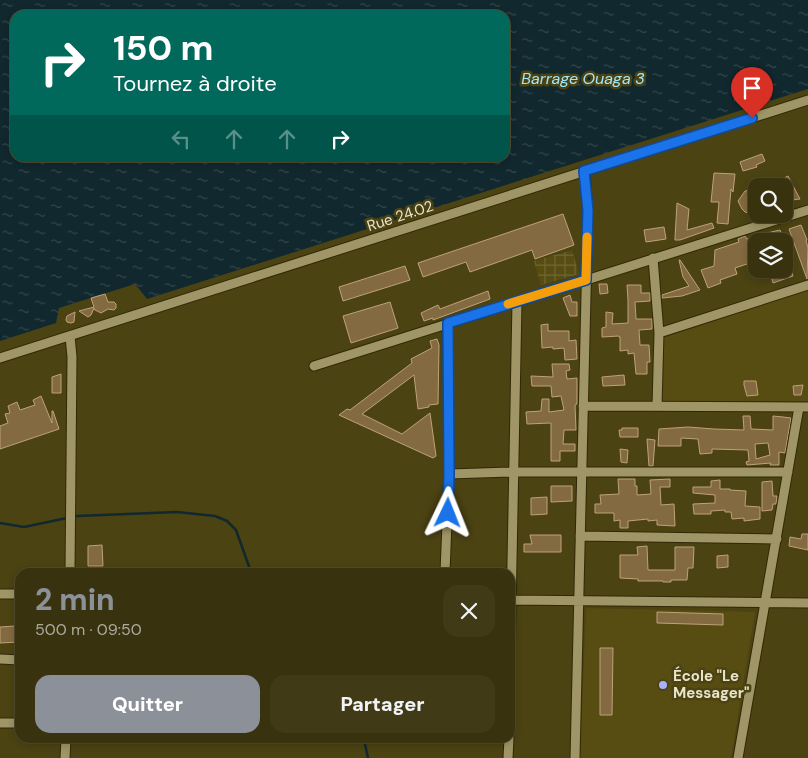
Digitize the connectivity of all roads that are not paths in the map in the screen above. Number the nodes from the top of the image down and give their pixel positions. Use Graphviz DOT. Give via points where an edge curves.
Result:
graph roads {
  1 [pos="808,100"];
  2 [pos="584,171"];
  3 [pos="808,210"];
  4 [pos="653,258"];
  5 [pos="586,280"];
  6 [pos="808,285"];
  7 [pos="517,302"];
  8 [pos="448,323"];
  9 [pos="659,333"];
  10 [pos="70,336"];
  11 [pos="0,358"];
  12 [pos="314,366"];
  13 [pos="583,406"];
  14 [pos="657,406"];
  15 [pos="804,407"];
  16 [pos="514,472"];
  17 [pos="582,472"];
  18 [pos="788,472"];
  19 [pos="449,474"];
  20 [pos="580,536"];
  21 [pos="776,539"];
  22 [pos="70,568"];
  23 [pos="445,568"];
  24 [pos="512,568"];
  25 [pos="0,594"];
  26 [pos="15,594"];
  27 [pos="515,600"];
  28 [pos="579,600"];
  29 [pos="765,602"];
  30 [pos="808,603"];
  31 [pos="0,659"];
  32 [pos="15,660"];
  33 [pos="0,723"];
  34 [pos="15,723"];
  35 [pos="66,743"];
  36 [pos="509,743"];
  37 [pos="65,758"];
  38 [pos="508,758"];
  39 [pos="575,758"];
  40 [pos="738,758"];
  1 -- 2 [label="street, Rue 24.02"];
  2 -- 5 [label="street" via="588,211"];
  2 -- 10 [label="street, Rue 24.02"];
  3 -- 4 [label="street"];
  4 -- 5 [label="street"];
  4 -- 9 [label="street"];
  5 -- 7 [label="street"];
  5 -- 13 [label="street"];
  6 -- 9 [label="street"];
  7 -- 8 [label="street"];
  7 -- 16 [label="street"];
  8 -- 12 [label="street"];
  8 -- 19 [label="street"];
  9 -- 14 [label="street"];
  10 -- 11 [label="street, Rue 24.02"];
  10 -- 22 [label="street"];
  13 -- 14 [label="street"];
  13 -- 17 [label="street"];
  14 -- 15 [label="street"];
  15 -- 18 [label="street"];
  16 -- 17 [label="street"];
  16 -- 19 [label="street"];
  16 -- 24 [label="street"];
  17 -- 18 [label="street"];
  17 -- 20 [label="street"];
  18 -- 21 [label="street"];
  19 -- 23 [label="street"];
  20 -- 21 [label="street"];
  20 -- 28 [label="street"];
  21 -- 29 [label="street"];
  25 -- 26 [label="street"];
  27 -- 28 [label="street"];
  28 -- 29 [label="street"];
  28 -- 39 [label="street"];
  29 -- 30 [label="street"];
  29 -- 40 [label="street"];
  31 -- 32 [label="street"];
  33 -- 34 [label="street"];
  35 -- 37 [label="street"];
  36 -- 38 [label="street"];
}
